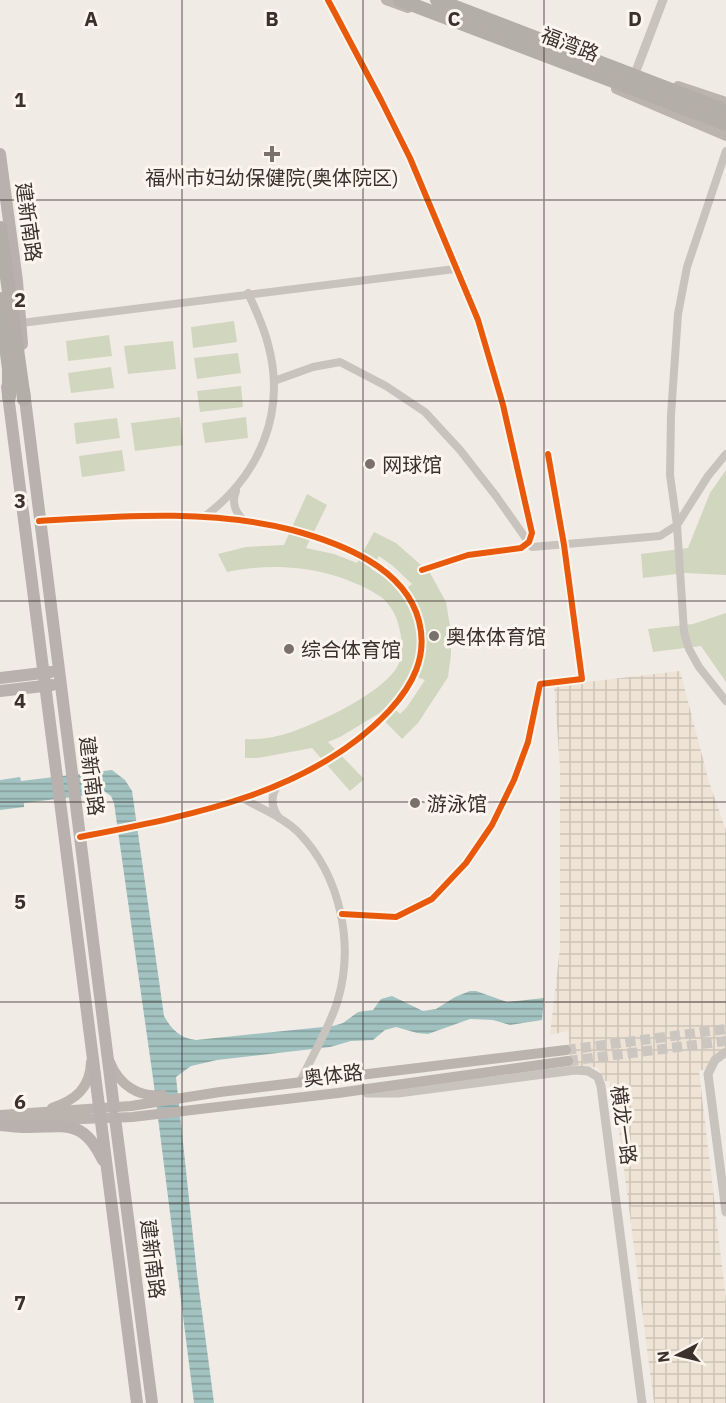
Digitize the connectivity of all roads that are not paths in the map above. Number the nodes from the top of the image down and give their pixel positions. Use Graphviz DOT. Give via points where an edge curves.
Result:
graph roads {
  1 [pos="328,0"];
  2 [pos="386,0"];
  3 [pos="400,0"];
  4 [pos="437,0"];
  5 [pos="450,0"];
  6 [pos="663,0"];
  7 [pos="636,71"];
  8 [pos="726,102"];
  9 [pos="726,111"];
  10 [pos="726,124"];
  11 [pos="726,136"];
  12 [pos="726,151"];
  13 [pos="0,154"];
  14 [pos="0,228"];
  15 [pos="455,269"];
  16 [pos="248,293"];
  17 [pos="0,299"];
  18 [pos="21,323"];
  19 [pos="0,351"];
  20 [pos="274,381"];
  21 [pos="9,397"];
  22 [pos="24,399"];
  23 [pos="548,454"];
  24 [pos="726,454"];
  25 [pos="238,487"];
  26 [pos="204,517"];
  27 [pos="39,521"];
  28 [pos="245,522"];
  29 [pos="676,525"];
  30 [pos="529,542"];
  31 [pos="564,545"];
  32 [pos="422,570"];
  33 [pos="59,677"];
  34 [pos="0,678"];
  35 [pos="45,679"];
  36 [pos="0,691"];
  37 [pos="726,701"];
  38 [pos="280,784"];
  39 [pos="243,798"];
  40 [pos="280,819"];
  41 [pos="80,837"];
  42 [pos="342,914"];
  43 [pos="90,1026"];
  44 [pos="726,1052"];
  45 [pos="108,1057"];
  46 [pos="300,1082"];
  47 [pos="220,1092"];
  48 [pos="338,1093"];
  49 [pos="41,1112"];
  50 [pos="101,1113"];
  51 [pos="115,1113"];
  52 [pos="0,1115"];
  53 [pos="0,1124"];
  54 [pos="108,1172"];
  55 [pos="726,1212"];
  56 [pos="137,1403"];
  57 [pos="152,1403"];
  58 [pos="642,1403"];
  1 -- 15 [label="street" via="410,158"];
  2 -- 11 [label="main road"];
  3 -- 10 [label="highway, 福湾路"];
  4 -- 9 [label="highway, 福湾路"];
  5 -- 7 [label="main road"];
  6 -- 7 [label="street"];
  7 -- 8 [label="main road"];
  12 -- 29 [label="street" via="687,267 678,314 670,475"];
  13 -- 18 [label="main road, 建新南路"];
  14 -- 22 [label="highway"];
  15 -- 16 [label="street"];
  15 -- 30 [label="street" via="478,320 503,405 532,533"];
  16 -- 18 [label="street"];
  16 -- 20 [label="street" via="268,344"];
  17 -- 21 [label="highway"];
  18 -- 22 [label="main road, 建新南路"];
  19 -- 21 [label="main road, 建新南路"];
  20 -- 25 [label="street" via="266,436 252,468"];
  20 -- 30 [label="street" via="340,362 386,386 425,412 460,450"];
  21 -- 35 [label="main road, 建新南路"];
  22 -- 27 [label="main road, 建新南路"];
  23 -- 31 [label="street"];
  24 -- 29 [label="street"];
  25 -- 26 [label="street"];
  25 -- 28 [label="street" via="235,507"];
  26 -- 27 [label="street" via="135,515"];
  26 -- 28 [label="street"];
  27 -- 33 [label="main road, 建新南路"];
  28 -- 38 [label="street" via="303,534 366,559 402,588 415,607 421,630 416,674 396,704 354,742"];
  29 -- 31 [label="street" via="660,536"];
  29 -- 37 [label="street" via="686,640 699,667"];
  30 -- 31 [label="street" via="537,548"];
  30 -- 32 [label="street" via="521,548 468,555"];
  31 -- 42 [label="street" via="582,679 540,684 528,742 492,825 466,863 432,899 396,917"];
  33 -- 35 [label="main road"];
  33 -- 41 [label="main road, 建新南路"];
  34 -- 35 [label="main road"];
  35 -- 36 [label="main road"];
  35 -- 43 [label="main road, 建新南路"];
  38 -- 39 [label="street"];
  38 -- 40 [label="street" via="272,802"];
  39 -- 40 [label="street"];
  39 -- 41 [label="street"];
  40 -- 42 [label="street" via="298,833 319,861"];
  41 -- 45 [label="main road, 建新南路"];
  42 -- 46 [label="street" via="345,961 340,990"];
  43 -- 49 [label="main road" via="91,1065 85,1085 69,1102"];
  43 -- 50 [label="main road, 建新南路"];
  44 -- 55 [label="street" via="714,1060 708,1074"];
  45 -- 47 [label="main road" via="120,1079 139,1093 154,1096"];
  45 -- 51 [label="main road, 建新南路"];
  46 -- 47 [label="main road, 奥体路"];
  46 -- 48 [label="main road, 奥体路" via="567,1055"];
  47 -- 51 [label="main road, 奥体路"];
  48 -- 51 [label="main road, 奥体路"];
  48 -- 58 [label="street, 横龙一路" via="398,1093 580,1070 598,1077"];
  49 -- 50 [label="main road"];
  49 -- 52 [label="main road"];
  50 -- 51 [label="main road, 奥体路"];
  50 -- 53 [label="main road"];
  50 -- 54 [label="main road, 建新南路"];
  51 -- 57 [label="main road, 建新南路"];
  53 -- 54 [label="main road" via="72,1127 93,1142"];
  54 -- 56 [label="main road, 建新南路"];
}
